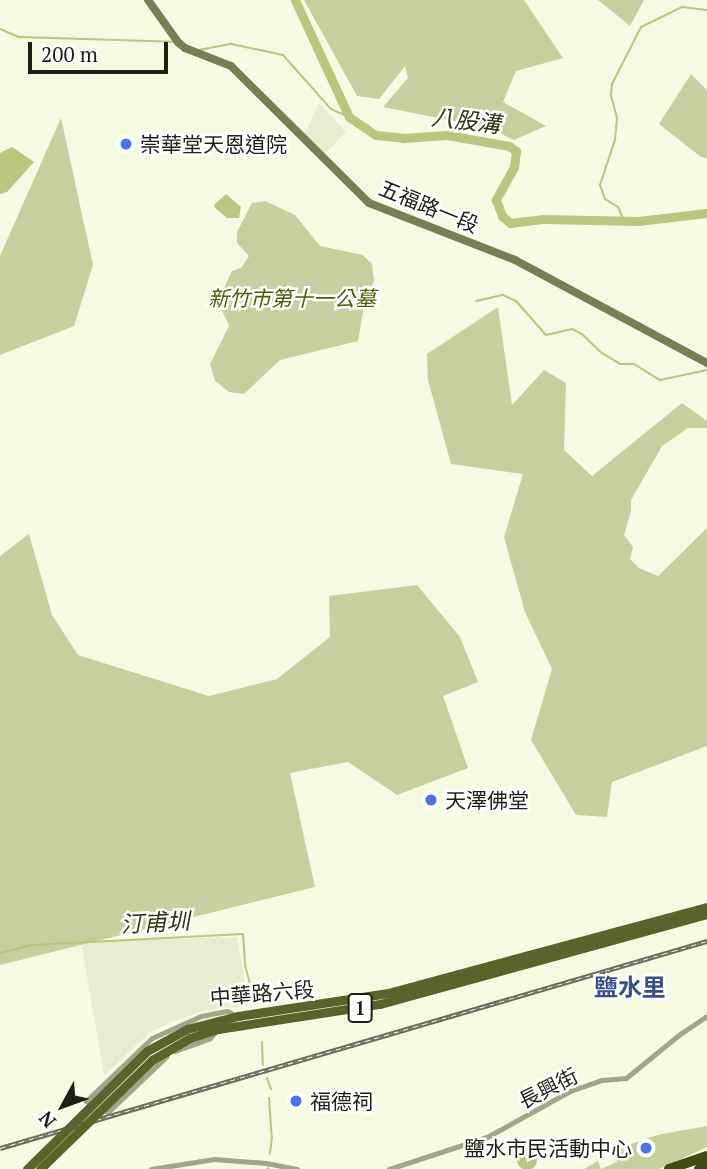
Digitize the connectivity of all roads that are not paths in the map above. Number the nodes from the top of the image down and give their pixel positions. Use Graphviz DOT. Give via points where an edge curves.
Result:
graph roads {
  1 [pos="148,0"];
  2 [pos="707,363"];
  3 [pos="707,907"];
  4 [pos="707,914"];
  5 [pos="238,1016"];
  6 [pos="707,1016"];
  7 [pos="218,1028"];
  8 [pos="707,1155"];
  9 [pos="707,1165"];
  10 [pos="27,1169"];
  11 [pos="40,1169"];
  12 [pos="152,1169"];
  13 [pos="297,1169"];
  14 [pos="390,1169"];
  15 [pos="668,1169"];
  16 [pos="681,1169"];
  17 [pos="699,1169"];
  1 -- 2 [label="main road, 五福路一段" via="178,42 231,66 369,203 515,260"];
  3 -- 5 [label="main road, 中華路六段 / 1" via="388,993"];
  4 -- 7 [label="main road, 中華路六段 / 1" via="377,1005"];
  5 -- 7 [label="street, 中華路六段" via="227,1011 214,1013 168,1028 134,1051 86,1101 108,1112 164,1057 210,1038"];
  5 -- 10 [label="main road, 1, bridge" via="187,1029 147,1051"];
  6 -- 14 [label="street, 長興街" via="626,1078 570,1091 487,1137"];
  7 -- 11 [label="main road, 1, bridge" via="152,1060"];
  8 -- 15 [label="highway"];
  8 -- 16 [label="highway"];
  9 -- 17 [label="highway"];
  12 -- 13 [label="street" via="214,1159"];
}
